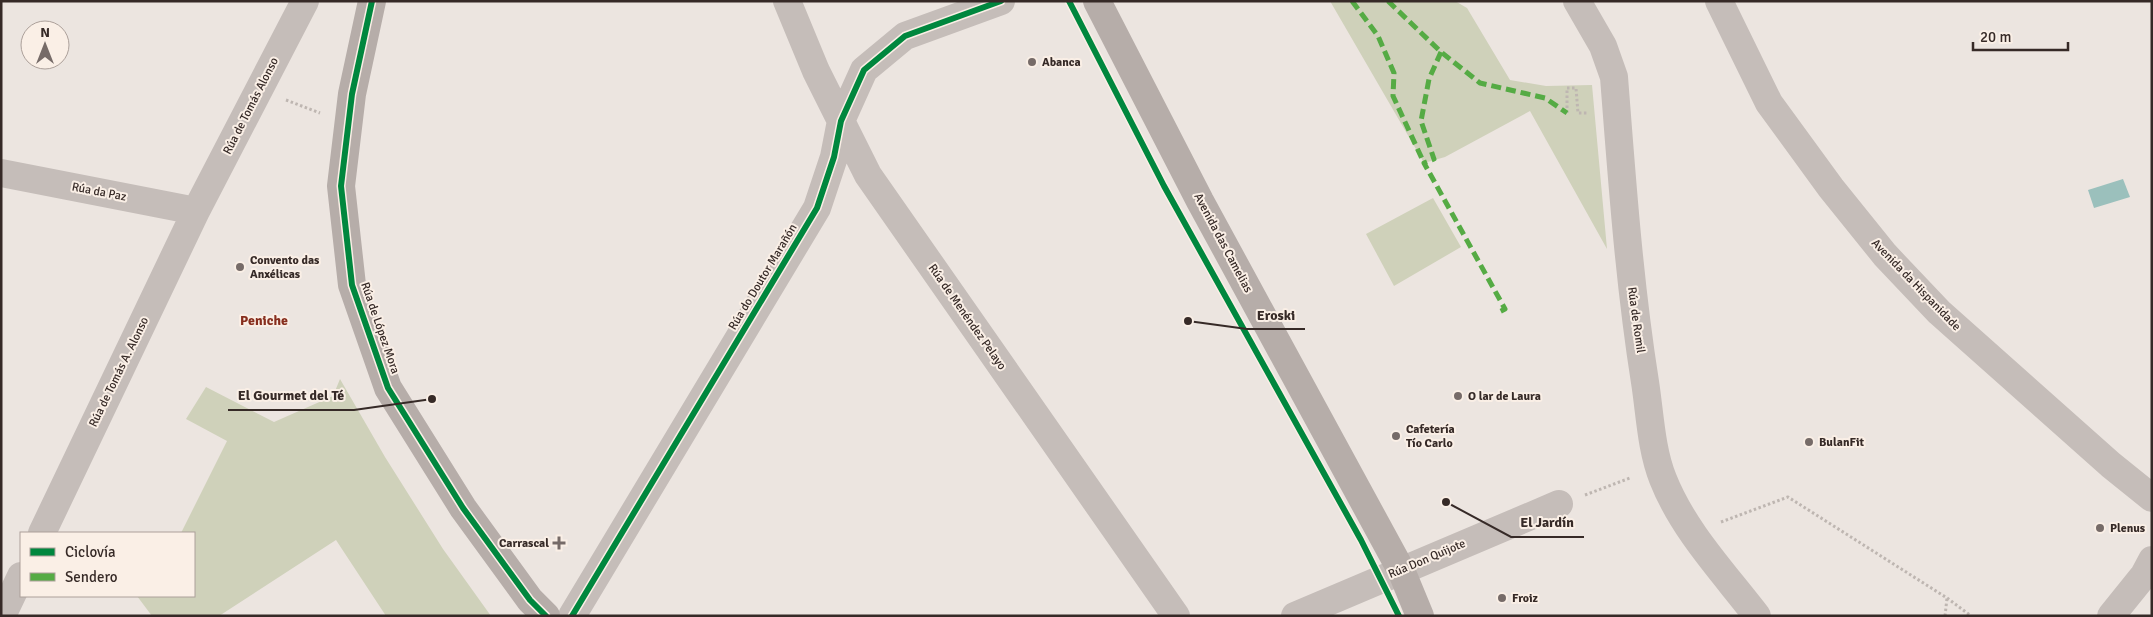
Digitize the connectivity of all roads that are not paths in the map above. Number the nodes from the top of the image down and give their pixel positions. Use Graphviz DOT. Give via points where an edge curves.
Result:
graph roads {
  1 [pos="305,1"];
  2 [pos="372,1"];
  3 [pos="787,1"];
  4 [pos="1000,1"];
  5 [pos="1097,1"];
  6 [pos="1577,1"];
  7 [pos="1719,1"];
  8 [pos="841,121"];
  9 [pos="1,173"];
  10 [pos="196,211"];
  11 [pos="2152,498"];
  12 [pos="1559,504"];
  13 [pos="42,532"];
  14 [pos="2152,560"];
  15 [pos="1401,570"];
  16 [pos="20,578"];
  17 [pos="2,616"];
  18 [pos="546,616"];
  19 [pos="572,616"];
  20 [pos="1176,616"];
  21 [pos="1296,616"];
  22 [pos="1420,616"];
  23 [pos="1757,616"];
  24 [pos="2111,616"];
  1 -- 10 [label="street, Rúa de Tomás Alonso"];
  2 -- 18 [label="main road, Rúa de López Mora" via="352,94 341,186 352,285 388,388 463,508 530,600"];
  3 -- 8 [label="street, Rúa de Menéndez Pelayo"];
  4 -- 8 [label="street, Rúa do Doutor Marañón" via="905,36 864,70"];
  5 -- 15 [label="main road, Avenida das Camelias" via="1200,201"];
  6 -- 23 [label="street, Rúa de Romil" via="1603,46 1614,77 1634,313 1663,479 1696,537"];
  7 -- 11 [label="street, Avenida da Hispanidade" via="1769,103 1885,255 1939,312"];
  8 -- 19 [label="street, Rúa do Doutor Marañón" via="834,157 817,208"];
  8 -- 20 [label="street, Rúa de Menéndez Pelayo" via="868,175"];
  9 -- 10 [label="street, Rúa da Paz"];
  10 -- 13 [label="street, Rúa de Tomás A. Alonso"];
  12 -- 15 [label="street, Rúa Don Quijote"];
  14 -- 24 [label="street" via="2144,576"];
  15 -- 21 [label="street, Rúa Don Quijote"];
  15 -- 22 [label="main road, Avenida das Camelias"];
  16 -- 17 [label="street"];
}
